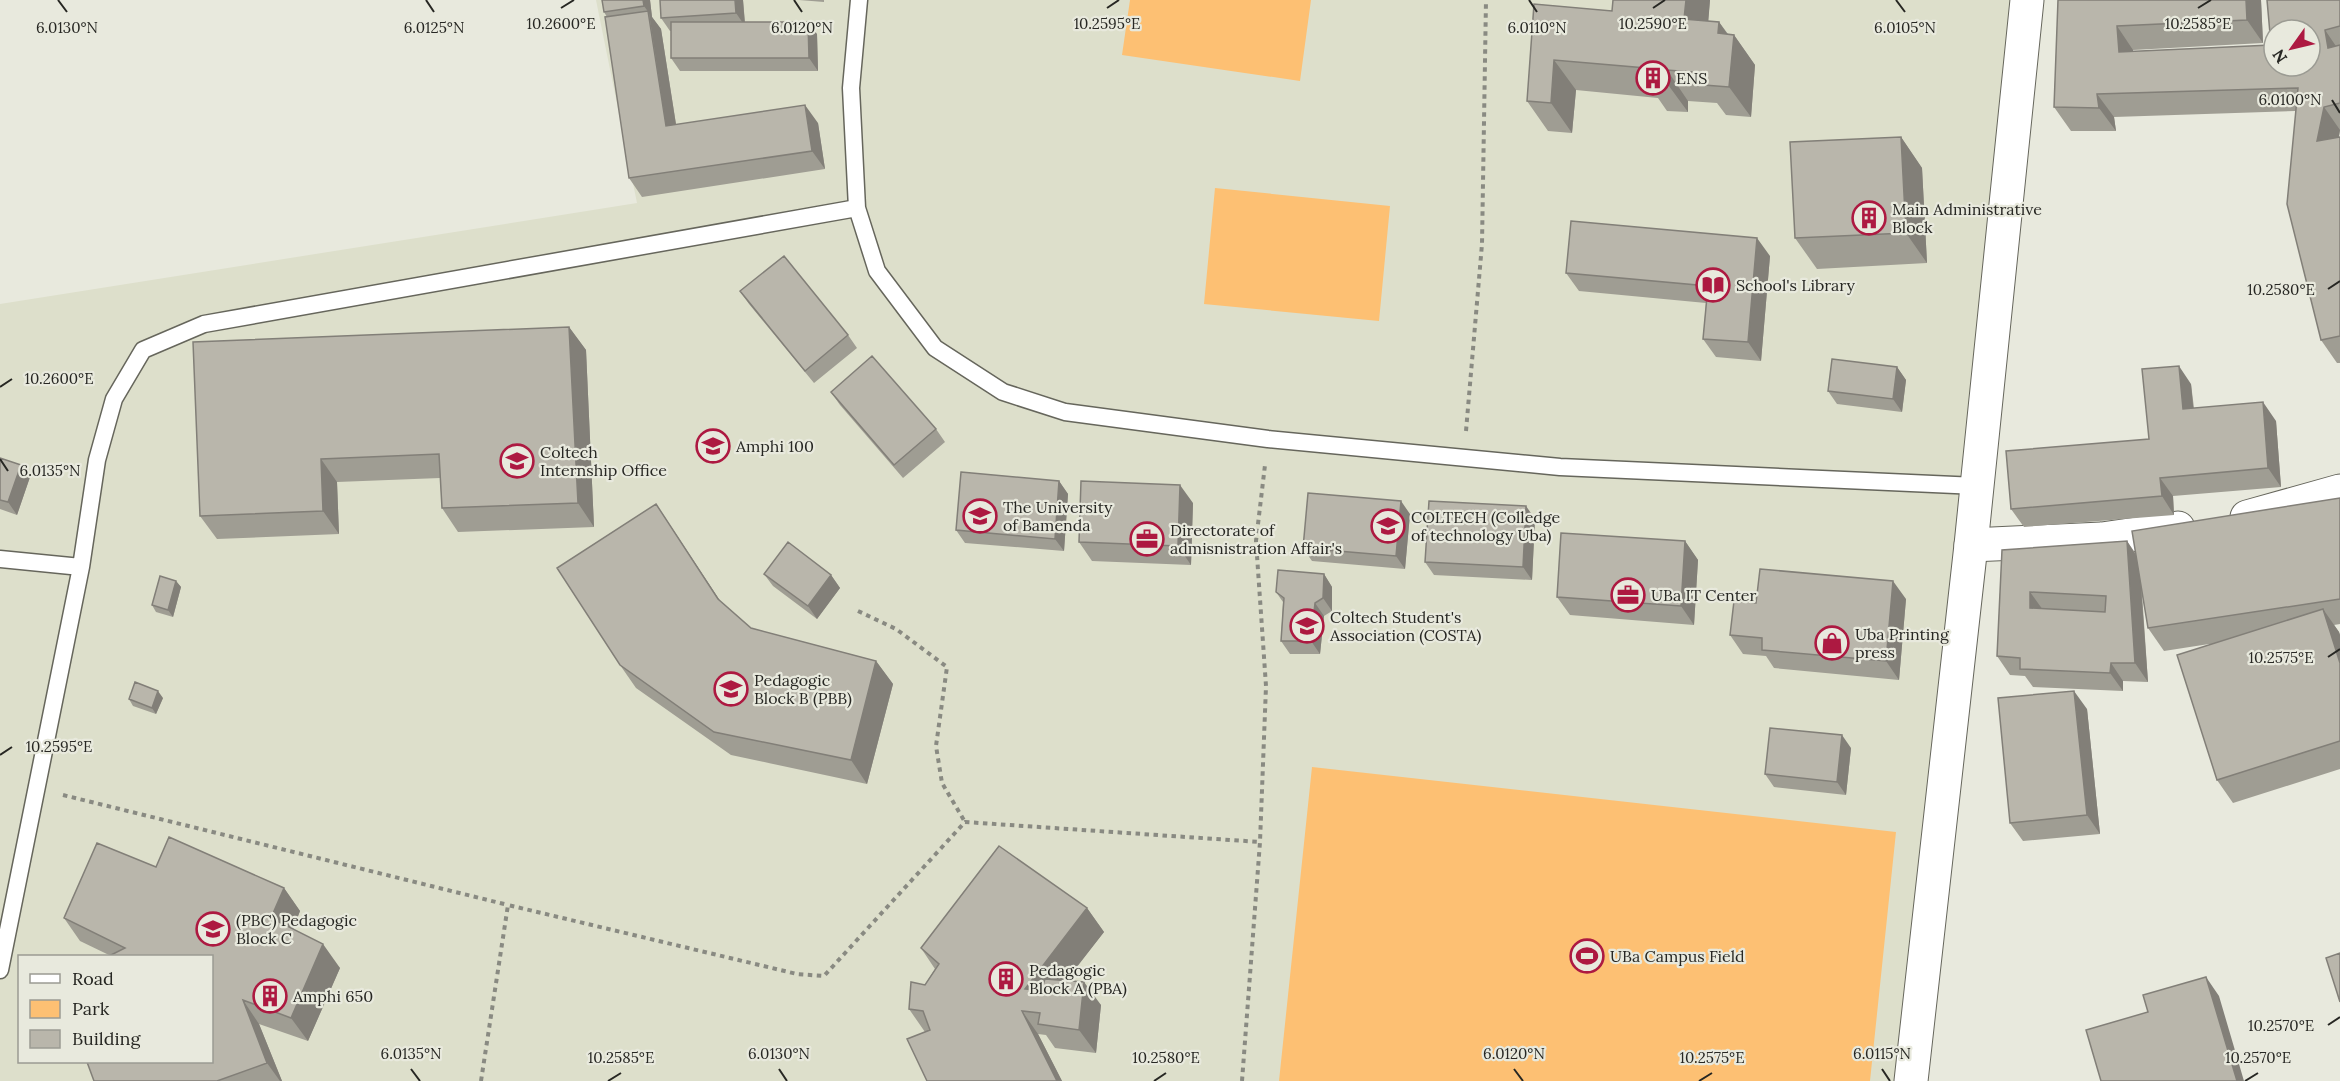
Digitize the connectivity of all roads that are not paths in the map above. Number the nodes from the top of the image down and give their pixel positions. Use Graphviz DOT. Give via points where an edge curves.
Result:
graph roads {
  1 [pos="859,0"];
  2 [pos="2027,0"];
  3 [pos="857,208"];
  4 [pos="1977,486"];
  5 [pos="2340,491"];
  6 [pos="1971,545"];
  7 [pos="0,558"];
  8 [pos="81,567"];
  9 [pos="0,970"];
  10 [pos="1911,1081"];
  1 -- 3 [label="lane" via="851,88"];
  2 -- 4 [label="street"];
  3 -- 4 [label="lane" via="877,271 935,348 1003,392 1065,412 1268,439 1560,467"];
  3 -- 8 [label="lane" via="204,324 143,350 114,399 97,460"];
  4 -- 6 [label="street"];
  5 -- 6 [label="street" via="2256,516 2102,539"];
  6 -- 10 [label="street"];
  7 -- 8 [label="lane"];
  8 -- 9 [label="lane"];
}
